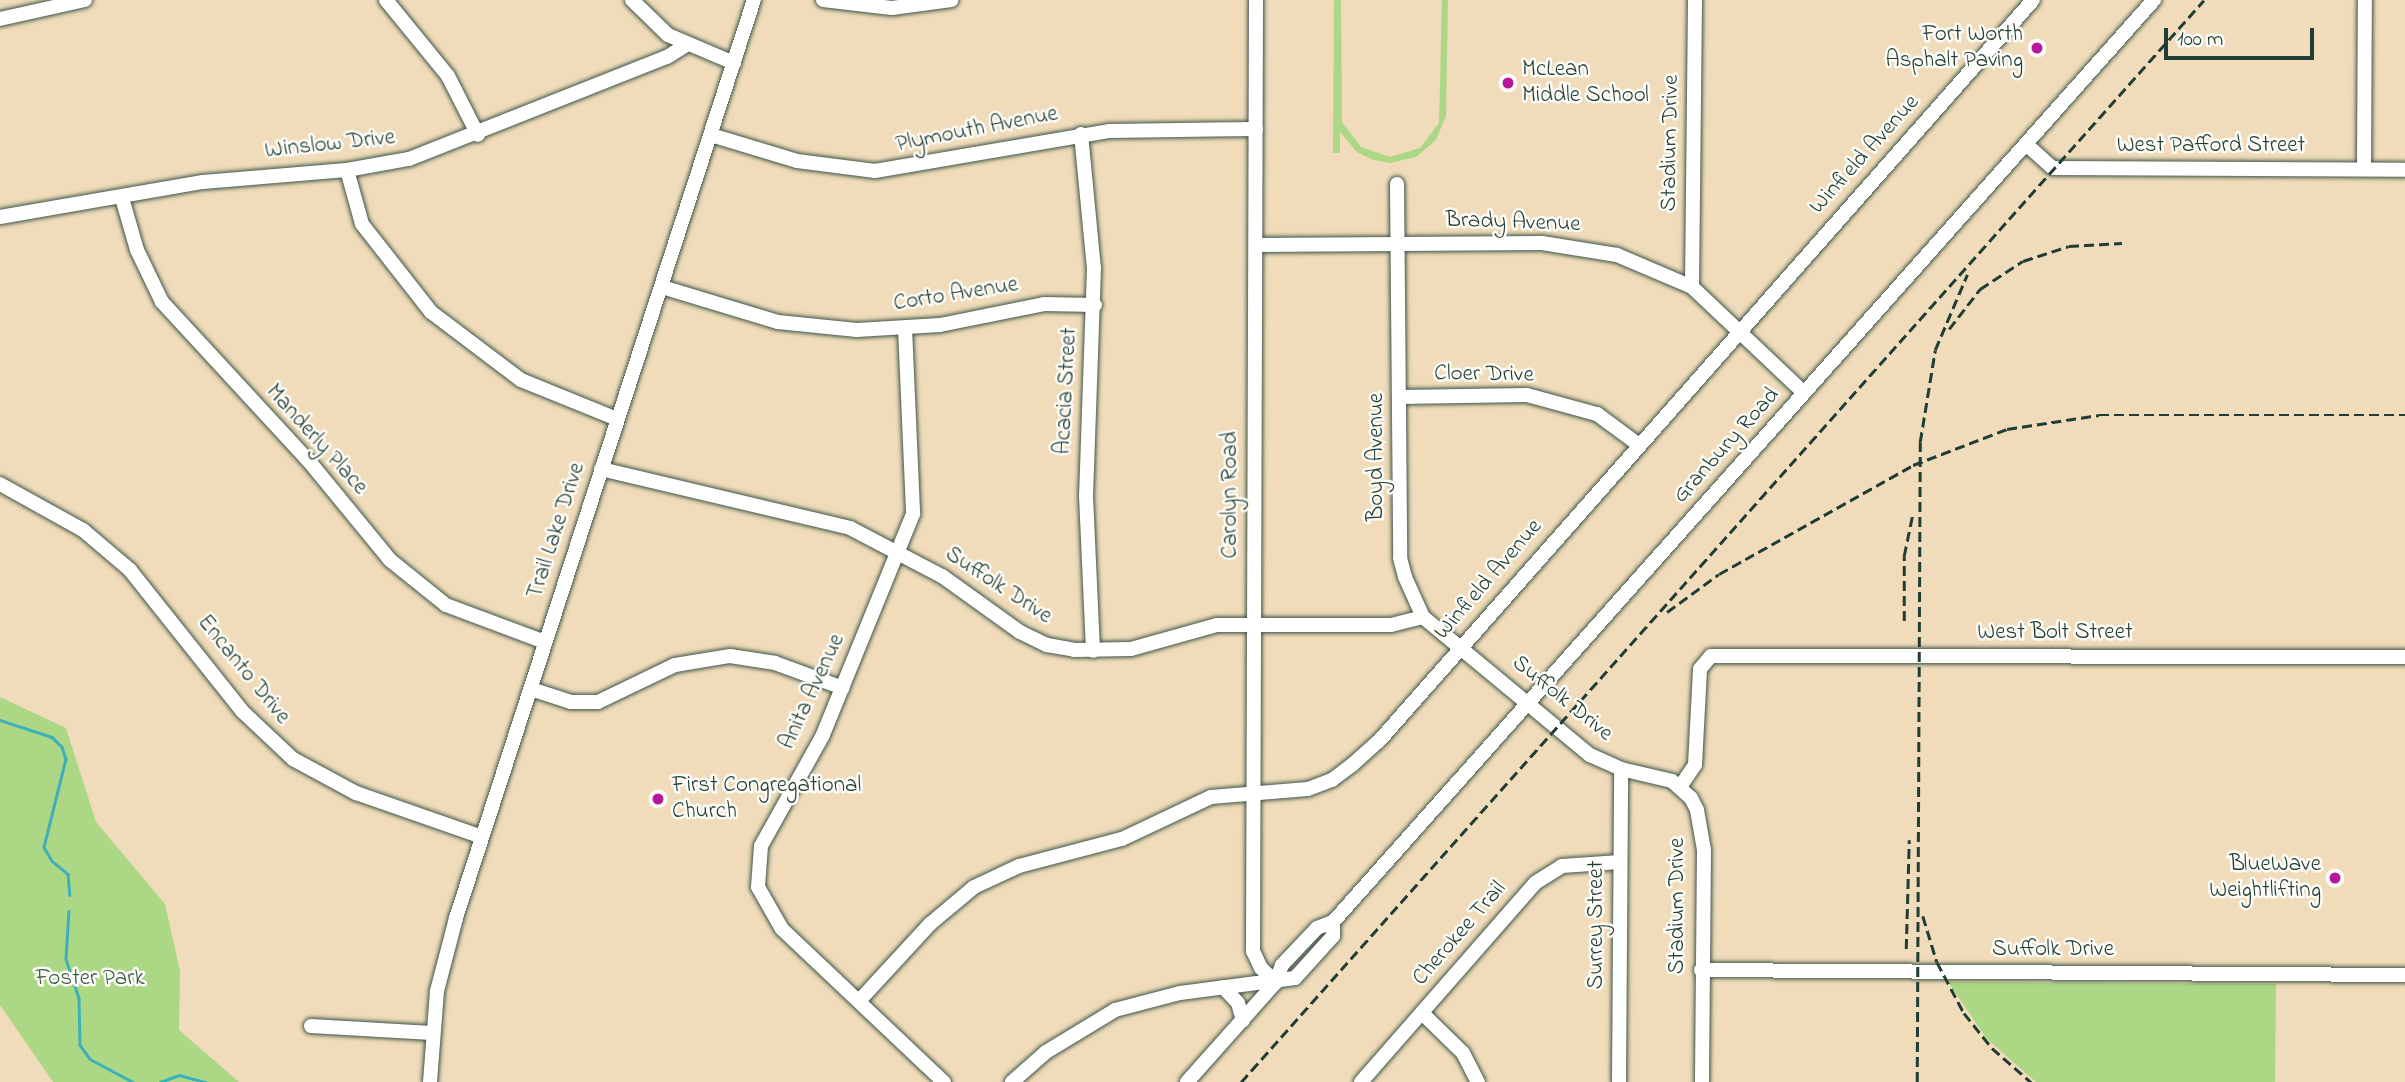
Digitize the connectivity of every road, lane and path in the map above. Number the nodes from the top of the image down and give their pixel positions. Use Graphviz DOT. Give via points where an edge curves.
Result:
graph roads {
  1 [pos="85,0"];
  2 [pos="386,0"];
  3 [pos="632,0"];
  4 [pos="754,0"];
  5 [pos="823,0"];
  6 [pos="951,0"];
  7 [pos="1256,0"];
  8 [pos="1695,0"];
  9 [pos="2033,0"];
  10 [pos="2154,0"];
  11 [pos="2365,0"];
  12 [pos="0,19"];
  13 [pos="686,45"];
  14 [pos="734,63"];
  15 [pos="1256,129"];
  16 [pos="1081,134"];
  17 [pos="478,135"];
  18 [pos="711,135"];
  19 [pos="2026,144"];
  20 [pos="2364,169"];
  21 [pos="347,170"];
  22 [pos="2405,170"];
  23 [pos="1397,184"];
  24 [pos="122,198"];
  25 [pos="0,217"];
  26 [pos="1398,244"];
  27 [pos="1256,245"];
  28 [pos="662,287"];
  29 [pos="1692,287"];
  30 [pos="1095,304"];
  31 [pos="905,328"];
  32 [pos="1739,332"];
  33 [pos="1804,393"];
  34 [pos="1400,397"];
  35 [pos="617,419"];
  36 [pos="1639,445"];
  37 [pos="601,468"];
  38 [pos="0,484"];
  39 [pos="899,551"];
  40 [pos="1423,617"];
  41 [pos="1253,625"];
  42 [pos="545,642"];
  43 [pos="1461,646"];
  44 [pos="1093,651"];
  45 [pos="2405,657"];
  46 [pos="843,688"];
  47 [pos="530,689"];
  48 [pos="1529,702"];
  49 [pos="1621,769"];
  50 [pos="1681,787"];
  51 [pos="1252,794"];
  52 [pos="482,837"];
  53 [pos="1620,862"];
  54 [pos="1701,970"];
  55 [pos="2405,975"];
  56 [pos="1276,982"];
  57 [pos="1223,987"];
  58 [pos="859,1001"];
  59 [pos="1422,1013"];
  60 [pos="1242,1020"];
  61 [pos="311,1026"];
  62 [pos="432,1033"];
  63 [pos="430,1082"];
  64 [pos="944,1082"];
  65 [pos="1012,1082"];
  66 [pos="1187,1082"];
  67 [pos="1360,1082"];
  68 [pos="1478,1082"];
  69 [pos="1619,1082"];
  70 [pos="1702,1082"];
  1 -- 12 [label="street"];
  2 -- 17 [label="street" via="448,76"];
  3 -- 13 [label="street" via="668,35"];
  4 -- 14 [label="street, Trail Lake Drive"];
  5 -- 6 [label="street" via="892,8"];
  7 -- 15 [label="street, Carolyn Road"];
  8 -- 29 [label="street, Stadium Drive"];
  9 -- 32 [label="street, Winfield Avenue"];
  10 -- 19 [label="street, Granbury Road"];
  11 -- 20 [label="street"];
  13 -- 14 [label="street"];
  13 -- 17 [label="street, Winslow Drive"];
  14 -- 18 [label="street, Trail Lake Drive"];
  15 -- 16 [label="street, Plymouth Avenue" via="1170,127"];
  15 -- 27 [label="street, Carolyn Road"];
  16 -- 18 [label="street, Plymouth Avenue" via="875,171 806,163"];
  16 -- 30 [label="street, Acacia Street"];
  17 -- 21 [label="street, Winslow Drive" via="409,159"];
  18 -- 28 [label="street, Trail Lake Drive"];
  19 -- 20 [label="street, West Pafford Street" via="2053,168"];
  19 -- 33 [label="street, Granbury Road"];
  20 -- 22 [label="street, West Pafford Street"];
  21 -- 24 [label="street, Winslow Drive" via="238,178"];
  21 -- 35 [label="street" via="362,224 431,312 521,380"];
  23 -- 26 [label="street, Boyd Avenue"];
  24 -- 25 [label="street, Winslow Drive"];
  24 -- 42 [label="street, Manderly Place" via="137,250 168,309 308,460 390,560 446,605"];
  26 -- 27 [label="street, Brady Avenue"];
  26 -- 29 [label="street, Brady Avenue" via="1542,243 1592,249"];
  26 -- 34 [label="street, Boyd Avenue"];
  27 -- 41 [label="street, Carolyn Road"];
  28 -- 31 [label="street, Corto Avenue" via="778,322 857,330"];
  28 -- 35 [label="street, Trail Lake Drive"];
  29 -- 32 [label="street, Brady Avenue"];
  30 -- 31 [label="street, Corto Avenue" via="1044,304"];
  30 -- 44 [label="street, Acacia Street" via="1086,496"];
  31 -- 39 [label="street, Anita Avenue" via="913,514"];
  32 -- 33 [label="street, Brady Avenue"];
  32 -- 36 [label="street, Winfield Avenue"];
  33 -- 48 [label="street, Granbury Road"];
  34 -- 36 [label="street, Cloer Drive" via="1527,396 1597,414"];
  34 -- 40 [label="street, Boyd Avenue" via="1400,558"];
  35 -- 37 [label="street, Trail Lake Drive"];
  36 -- 43 [label="street, Winfield Avenue"];
  37 -- 39 [label="street, Suffolk Drive" via="708,498 814,517"];
  37 -- 42 [label="street, Trail Lake Drive"];
  38 -- 52 [label="street, Encanto Drive" via="83,530 130,570 242,712 293,759 356,793"];
  39 -- 44 [label="street, Suffolk Drive" via="1020,632 1048,645"];
  39 -- 46 [label="street, Anita Avenue"];
  40 -- 41 [label="street, Suffolk Drive" via="1391,625"];
  40 -- 43 [label="street"];
  41 -- 44 [label="street, Suffolk Drive" via="1217,625 1131,649"];
  41 -- 51 [label="street, Carolyn Road"];
  42 -- 47 [label="street, Trail Lake Drive"];
  43 -- 48 [label="street, Suffolk Drive"];
  43 -- 51 [label="street, Winfield Avenue" via="1379,741 1332,780 1308,789"];
  45 -- 50 [label="street, West Bolt Street" via="1704,659 1697,757"];
  46 -- 47 [label="street" via="775,663 730,656 675,665 598,702 571,702"];
  46 -- 58 [label="street, Anita Avenue" via="761,846 758,887 782,929"];
  47 -- 52 [label="street, Trail Lake Drive"];
  48 -- 49 [label="street, Suffolk Drive" via="1590,755"];
  48 -- 56 [label="street, Granbury Road" via="1333,922 1317,928 1282,965"];
  49 -- 50 [label="street, Suffolk Drive"];
  49 -- 53 [label="street, Surrey Street"];
  50 -- 54 [label="street, Stadium Drive" via="1697,810 1702,828"];
  51 -- 56 [label="street, Carolyn Road" via="1253,951 1261,968"];
  51 -- 58 [label="street, Winfield Avenue" via="1211,797 1122,839 1019,866 974,887 930,924"];
  52 -- 62 [label="street, Trail Lake Drive" via="444,957"];
  53 -- 59 [label="street, Cherokee Trail" via="1562,866 1535,883"];
  53 -- 69 [label="street, Surrey Street"];
  54 -- 55 [label="street, Suffolk Drive"];
  54 -- 70 [label="street, Stadium Drive"];
  56 -- 57 [label="street"];
  56 -- 60 [label="street, Granbury Road"];
  57 -- 60 [label="street" via="1238,1003"];
  57 -- 65 [label="street" via="1157,997 1115,1010 1046,1052"];
  58 -- 64 [label="street, Anita Avenue"];
  59 -- 67 [label="street, Cherokee Trail"];
  59 -- 68 [label="street" via="1463,1053"];
  60 -- 66 [label="street, Granbury Road"];
  61 -- 62 [label="street"];
  62 -- 63 [label="street, Trail Lake Drive"];
}
